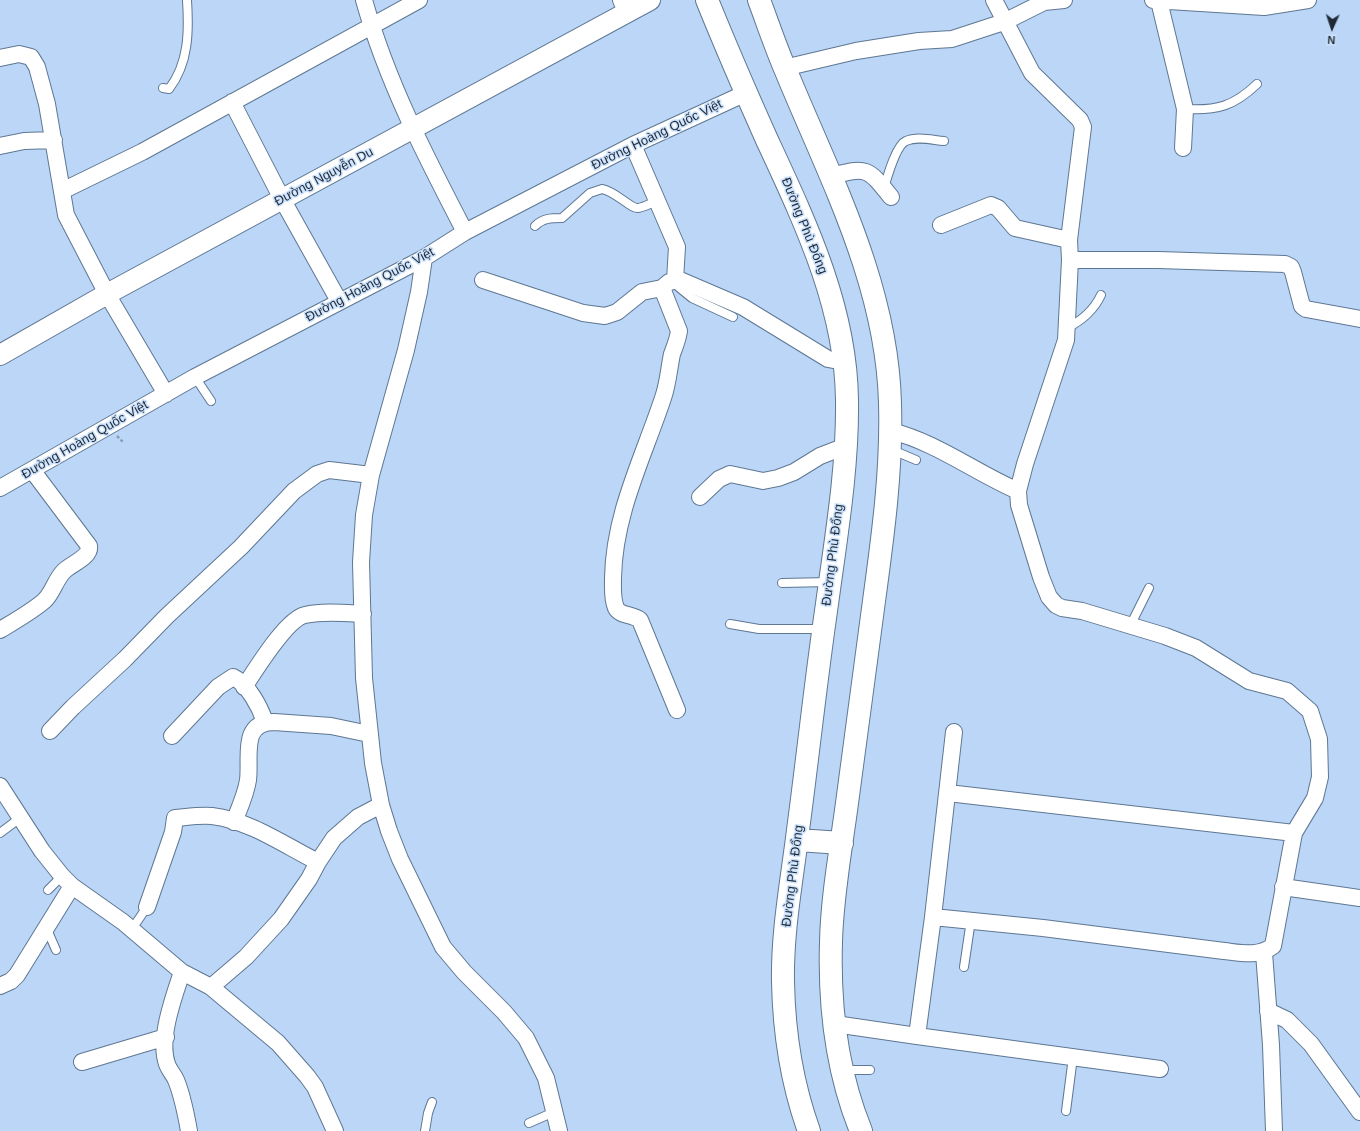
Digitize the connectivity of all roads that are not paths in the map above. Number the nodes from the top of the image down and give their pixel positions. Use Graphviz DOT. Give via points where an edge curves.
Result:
graph roads {
  1 [pos="187,0"];
  2 [pos="364,0"];
  3 [pos="420,0"];
  4 [pos="650,0"];
  5 [pos="706,0"];
  6 [pos="760,0"];
  7 [pos="994,0"];
  8 [pos="1064,0"];
  9 [pos="1156,0"];
  10 [pos="1308,0"];
  11 [pos="624,7"];
  12 [pos="1004,22"];
  13 [pos="372,27"];
  14 [pos="0,58"];
  15 [pos="784,68"];
  16 [pos="1257,84"];
  17 [pos="163,88"];
  18 [pos="746,93"];
  19 [pos="232,102"];
  20 [pos="1185,109"];
  21 [pos="412,130"];
  22 [pos="54,140"];
  23 [pos="944,141"];
  24 [pos="633,144"];
  25 [pos="0,146"];
  26 [pos="1183,148"];
  27 [pos="831,176"];
  28 [pos="62,191"];
  29 [pos="887,193"];
  30 [pos="282,199"];
  31 [pos="657,201"];
  32 [pos="941,225"];
  33 [pos="535,226"];
  34 [pos="465,232"];
  35 [pos="1069,240"];
  36 [pos="424,258"];
  37 [pos="1070,260"];
  38 [pos="483,280"];
  39 [pos="669,283"];
  40 [pos="107,294"];
  41 [pos="1101,295"];
  42 [pos="339,301"];
  43 [pos="733,317"];
  44 [pos="1360,319"];
  45 [pos="1068,328"];
  46 [pos="0,355"];
  47 [pos="844,362"];
  48 [pos="195,377"];
  49 [pos="166,394"];
  50 [pos="211,401"];
  51 [pos="890,440"];
  52 [pos="846,446"];
  53 [pos="916,460"];
  54 [pos="32,470"];
  55 [pos="371,475"];
  56 [pos="0,488"];
  57 [pos="1018,491"];
  58 [pos="700,496"];
  59 [pos="830,582"];
  60 [pos="782,583"];
  61 [pos="1150,588"];
  62 [pos="363,614"];
  63 [pos="730,624"];
  64 [pos="1130,626"];
  65 [pos="823,629"];
  66 [pos="0,630"];
  67 [pos="244,687"];
  68 [pos="677,710"];
  69 [pos="266,722"];
  70 [pos="50,731"];
  71 [pos="954,732"];
  72 [pos="369,734"];
  73 [pos="172,736"];
  74 [pos="0,786"];
  75 [pos="948,794"];
  76 [pos="381,805"];
  77 [pos="20,818"];
  78 [pos="234,822"];
  79 [pos="0,833"];
  80 [pos="1294,833"];
  81 [pos="797,840"];
  82 [pos="842,843"];
  83 [pos="318,862"];
  84 [pos="67,881"];
  85 [pos="1283,887"];
  86 [pos="48,890"];
  87 [pos="1360,898"];
  88 [pos="147,907"];
  89 [pos="933,917"];
  90 [pos="971,920"];
  91 [pos="46,926"];
  92 [pos="132,929"];
  93 [pos="56,950"];
  94 [pos="1264,953"];
  95 [pos="964,967"];
  96 [pos="182,972"];
  97 [pos="0,986"];
  98 [pos="211,987"];
  99 [pos="1268,1011"];
  100 [pos="834,1024"];
  101 [pos="917,1036"];
  102 [pos="166,1037"];
  103 [pos="1073,1057"];
  104 [pos="82,1062"];
  105 [pos="1160,1069"];
  106 [pos="842,1070"];
  107 [pos="870,1070"];
  108 [pos="432,1102"];
  109 [pos="1066,1111"];
  110 [pos="554,1112"];
  111 [pos="1360,1112"];
  112 [pos="530,1123"];
  113 [pos="189,1131"];
  114 [pos="335,1131"];
  115 [pos="425,1131"];
  116 [pos="559,1131"];
  117 [pos="809,1131"];
  118 [pos="862,1131"];
  119 [pos="1274,1131"];
  1 -- 17 [label="lane" via="189,28 186,51 178,79 169,89"];
  2 -- 13 [label="street"];
  3 -- 13 [label="street"];
  4 -- 11 [label="street, Đường Nguyễn Du"];
  5 -- 18 [label="main road, Đường Phù Đổng"];
  6 -- 15 [label="main road"];
  7 -- 12 [label="street"];
  8 -- 12 [label="street" via="1044,2"];
  9 -- 10 [label="street" via="1264,7"];
  9 -- 20 [label="street"];
  11 -- 21 [label="street, Đường Nguyễn Du"];
  12 -- 15 [label="street" via="952,39 919,41 856,51"];
  12 -- 35 [label="street" via="1032,73 1084,127"];
  13 -- 19 [label="street"];
  13 -- 21 [label="street"];
  14 -- 22 [label="street" via="19,54 31,57 37,67"];
  15 -- 27 [label="main road"];
  16 -- 20 [label="lane" via="1244,97 1222,107 1206,110"];
  18 -- 24 [label="street, Đường Hoàng Quốc Việt"];
  18 -- 47 [label="main road, Đường Phù Đổng" via="791,192 825,276 838,323"];
  19 -- 28 [label="street" via="142,152"];
  19 -- 30 [label="street"];
  20 -- 26 [label="street"];
  21 -- 30 [label="street, Đường Nguyễn Du"];
  21 -- 34 [label="street"];
  22 -- 25 [label="street" via="24,141"];
  22 -- 28 [label="street"];
  23 -- 29 [label="lane" via="920,139 903,142 896,153"];
  24 -- 31 [label="street"];
  24 -- 34 [label="street, Đường Hoàng Quốc Việt"];
  27 -- 29 [label="street" via="862,170"];
  27 -- 51 [label="main road" via="865,265 879,316 889,384"];
  28 -- 40 [label="street" via="66,215"];
  30 -- 40 [label="street, Đường Nguyễn Du"];
  30 -- 42 [label="street"];
  31 -- 33 [label="lane" via="637,208 631,207 614,193 602,188 590,193 562,218 540,221"];
  31 -- 39 [label="street" via="677,247"];
  32 -- 35 [label="street" via="991,205 998,208 1015,228"];
  34 -- 36 [label="street, Đường Hoàng Quốc Việt"];
  35 -- 37 [label="street"];
  36 -- 42 [label="street, Đường Hoàng Quốc Việt"];
  36 -- 55 [label="street" via="406,350"];
  37 -- 44 [label="street" via="1285,264 1291,267 1302,306 1306,309"];
  37 -- 45 [label="street"];
  38 -- 39 [label="street" via="584,313 605,316 617,312 642,292"];
  39 -- 43 [label="lane" via="679,286 692,298"];
  39 -- 47 [label="street" via="680,280 743,307 828,360"];
  39 -- 68 [label="street" via="679,337 664,396 623,506 614,556 613,598 617,609 640,620"];
  40 -- 46 [label="street, Đường Nguyễn Du"];
  40 -- 49 [label="street"];
  41 -- 45 [label="lane" via="1097,305 1081,321"];
  42 -- 48 [label="street, Đường Hoàng Quốc Việt"];
  45 -- 57 [label="street" via="1059,363 1024,464"];
  47 -- 52 [label="main road, Đường Phù Đổng" via="847,399"];
  48 -- 49 [label="street, Đường Hoàng Quốc Việt"];
  48 -- 50 [label="lane"];
  49 -- 54 [label="street, Đường Hoàng Quốc Việt"];
  51 -- 53 [label="lane"];
  51 -- 57 [label="street" via="908,436"];
  51 -- 82 [label="main road" via="882,538"];
  52 -- 58 [label="street" via="820,456 794,472 778,478 763,481 730,474 719,479"];
  52 -- 59 [label="main road, Đường Phù Đổng"];
  54 -- 56 [label="street, Đường Hoàng Quốc Việt"];
  54 -- 66 [label="street" via="90,549 65,570 43,602"];
  55 -- 62 [label="street" via="364,515 361,562"];
  55 -- 70 [label="street" via="329,470 317,474 294,491 241,547 73,706"];
  57 -- 64 [label="street" via="1019,505 1049,597 1062,608 1082,611"];
  59 -- 60 [label="lane"];
  59 -- 65 [label="main road, Đường Phù Đổng"];
  61 -- 64 [label="lane"];
  62 -- 67 [label="street" via="303,615 266,652"];
  62 -- 72 [label="street" via="364,678"];
  63 -- 65 [label="lane" via="759,628"];
  64 -- 80 [label="street" via="1196,648 1249,681 1287,691 1310,711 1319,739 1320,777 1314,798"];
  65 -- 81 [label="main road, Đường Phù Đổng"];
  67 -- 69 [label="street" via="261,710"];
  67 -- 73 [label="street" via="235,678 229,679 218,687"];
  69 -- 72 [label="street" via="331,726"];
  69 -- 78 [label="street" via="256,727 250,736 248,781"];
  71 -- 75 [label="street"];
  72 -- 76 [label="street"];
  74 -- 77 [label="street"];
  75 -- 80 [label="street"];
  75 -- 89 [label="street"];
  76 -- 83 [label="street" via="358,817 334,838"];
  76 -- 110 [label="street" via="400,859 443,947 526,1038 546,1078"];
  77 -- 79 [label="lane"];
  77 -- 84 [label="street"];
  78 -- 83 [label="street" via="258,830"];
  78 -- 88 [label="street" via="212,816 175,818 173,832"];
  80 -- 85 [label="street"];
  81 -- 82 [label="main road"];
  81 -- 117 [label="main road, Đường Phù Đổng" via="783,979 794,1072"];
  82 -- 100 [label="main road" via="831,941"];
  83 -- 98 [label="street" via="281,918 246,957"];
  84 -- 86 [label="lane"];
  84 -- 91 [label="street"];
  84 -- 92 [label="street"];
  85 -- 87 [label="street"];
  85 -- 94 [label="street" via="1273,946"];
  88 -- 92 [label="lane"];
  89 -- 90 [label="street"];
  89 -- 101 [label="street"];
  90 -- 94 [label="street" via="1224,951"];
  90 -- 95 [label="lane"];
  91 -- 93 [label="lane"];
  91 -- 97 [label="street" via="17,975"];
  92 -- 96 [label="street"];
  94 -- 99 [label="street"];
  96 -- 98 [label="street"];
  96 -- 102 [label="street" via="167,1019"];
  98 -- 114 [label="street" via="278,1043 307,1076 315,1087"];
  99 -- 111 [label="street" via="1287,1020 1311,1044"];
  99 -- 119 [label="street"];
  100 -- 101 [label="street"];
  100 -- 106 [label="main road"];
  101 -- 103 [label="street"];
  102 -- 104 [label="street"];
  102 -- 113 [label="street" via="167,1065 178,1085"];
  103 -- 105 [label="street"];
  103 -- 109 [label="lane"];
  106 -- 107 [label="lane"];
  106 -- 118 [label="main road" via="852,1109"];
  108 -- 115 [label="lane"];
  110 -- 112 [label="lane"];
  110 -- 116 [label="street"];
}
